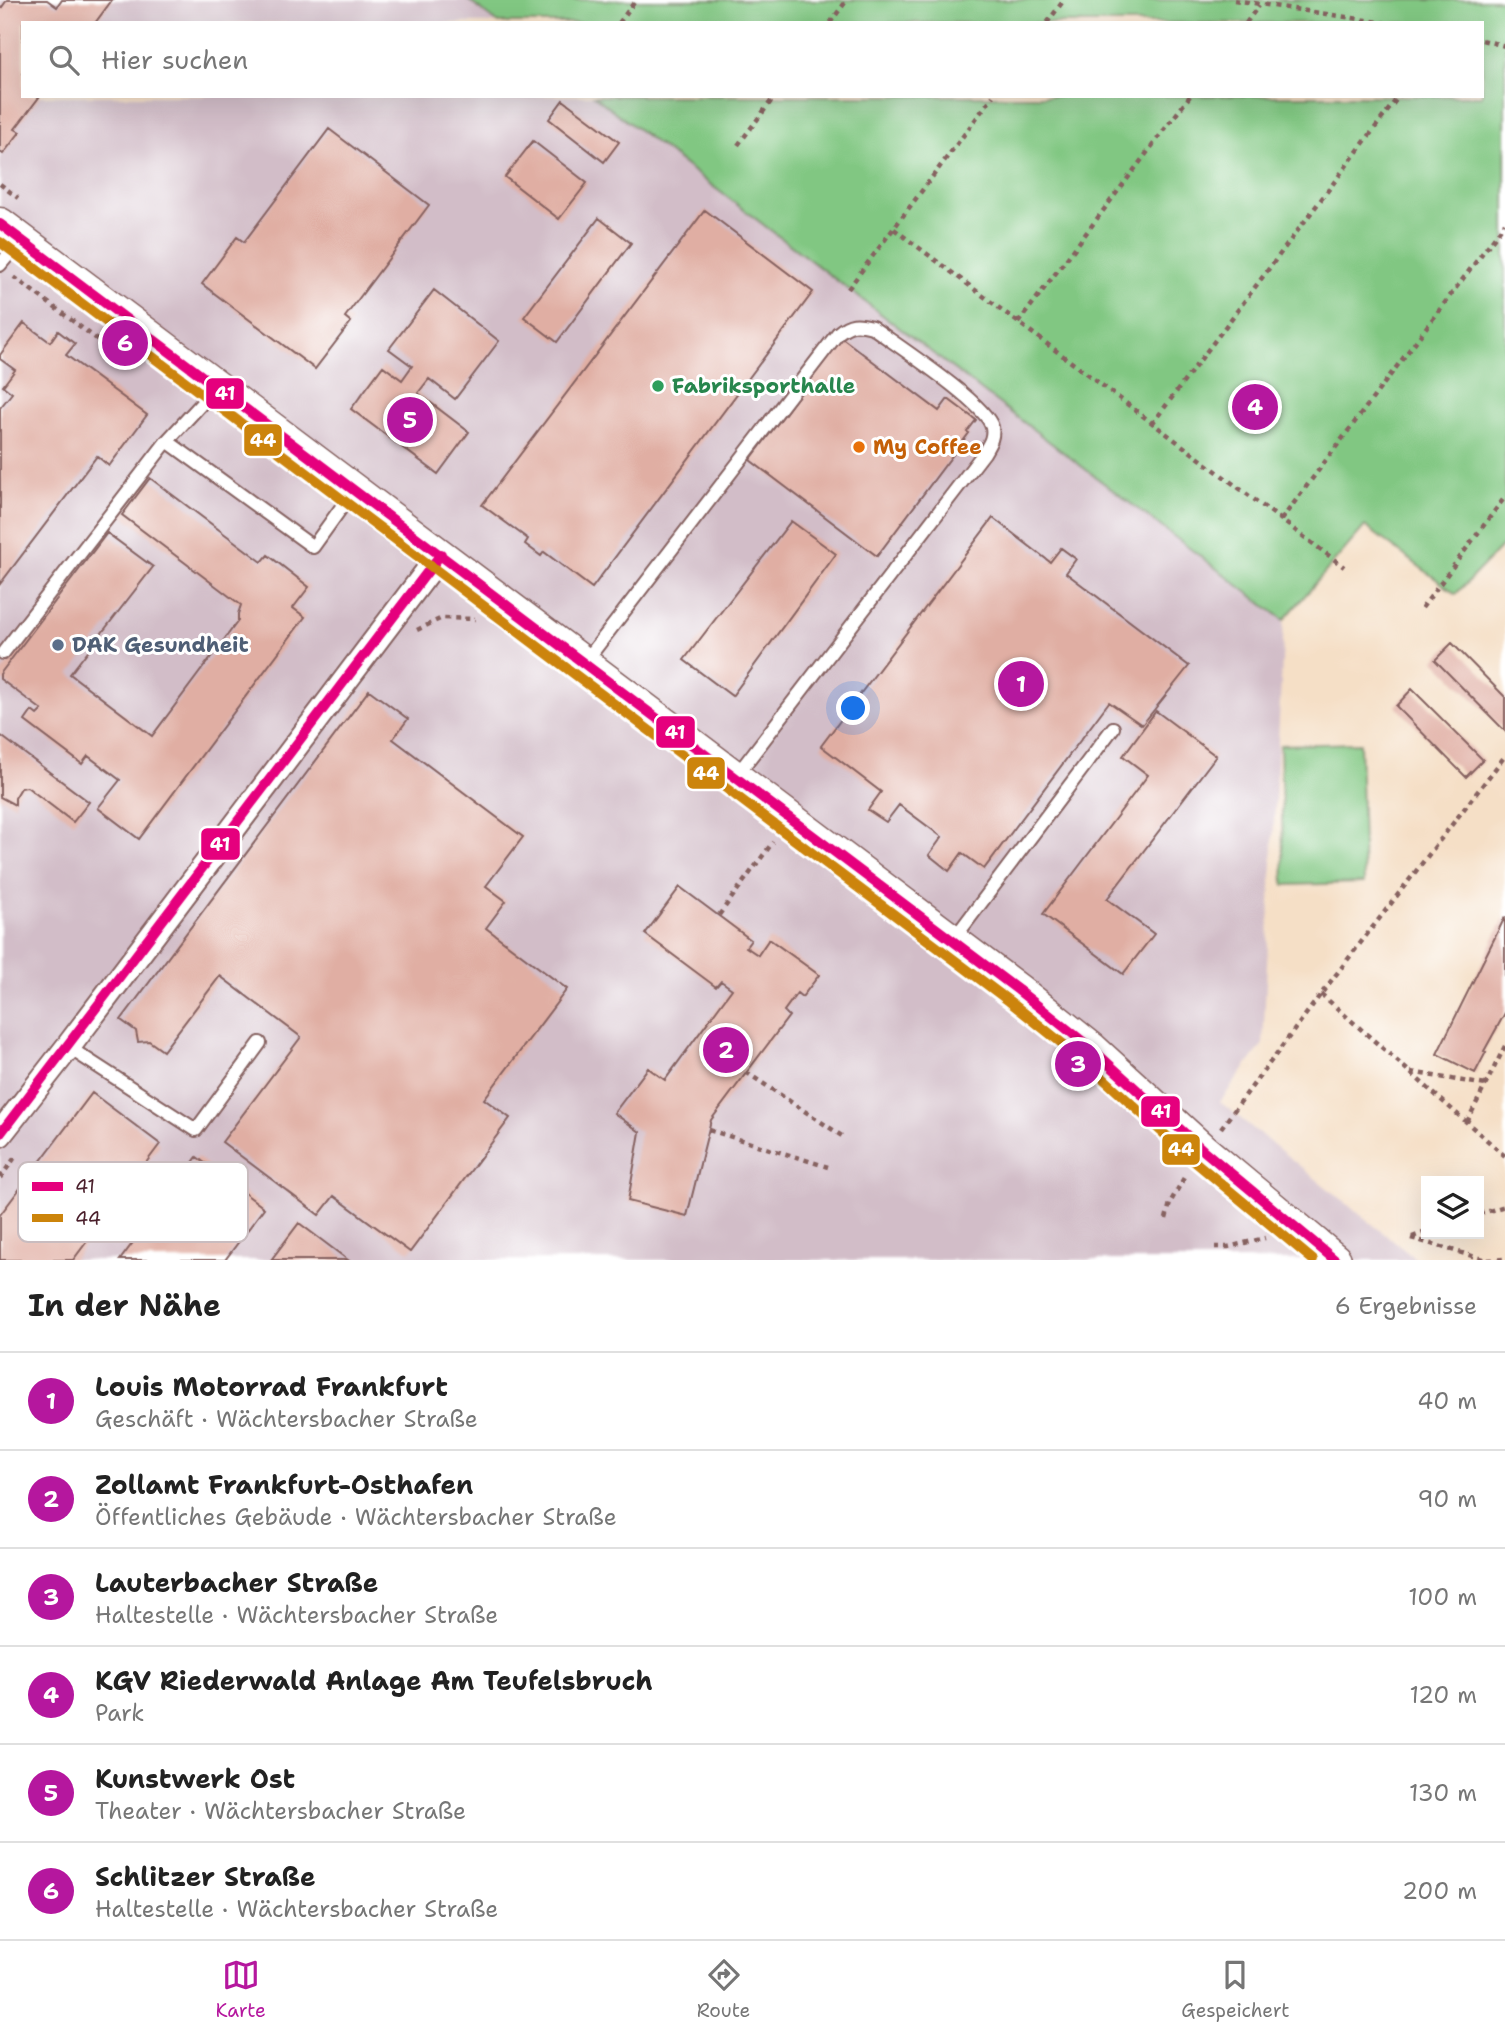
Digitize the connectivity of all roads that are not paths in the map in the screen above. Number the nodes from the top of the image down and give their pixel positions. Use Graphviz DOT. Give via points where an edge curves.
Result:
graph roads {
  1 [pos="10,231"];
  2 [pos="0,265"];
  3 [pos="216,387"];
  4 [pos="167,441"];
  5 [pos="354,490"];
  6 [pos="441,554"];
  7 [pos="3,653"];
  8 [pos="585,663"];
  9 [pos="1113,728"];
  10 [pos="736,777"];
  11 [pos="953,941"];
  12 [pos="260,1043"];
  13 [pos="68,1047"];
  14 [pos="0,1134"];
  15 [pos="1335,1260"];
  1 -- 2 [label="lane"];
  1 -- 3 [label="street"];
  3 -- 4 [label="lane"];
  3 -- 5 [label="street"];
  4 -- 5 [label="lane" via="313,547"];
  4 -- 7 [label="lane"];
  5 -- 6 [label="street"];
  6 -- 8 [label="street"];
  6 -- 13 [label="street"];
  8 -- 10 [label="street"];
  8 -- 10 [label="lane" via="847,325 872,327 978,406 991,426 992,438 984,453"];
  9 -- 11 [label="lane"];
  10 -- 11 [label="street"];
  11 -- 15 [label="street" via="1092,1049"];
  12 -- 13 [label="lane" via="196,1130"];
  13 -- 14 [label="street"];
}
